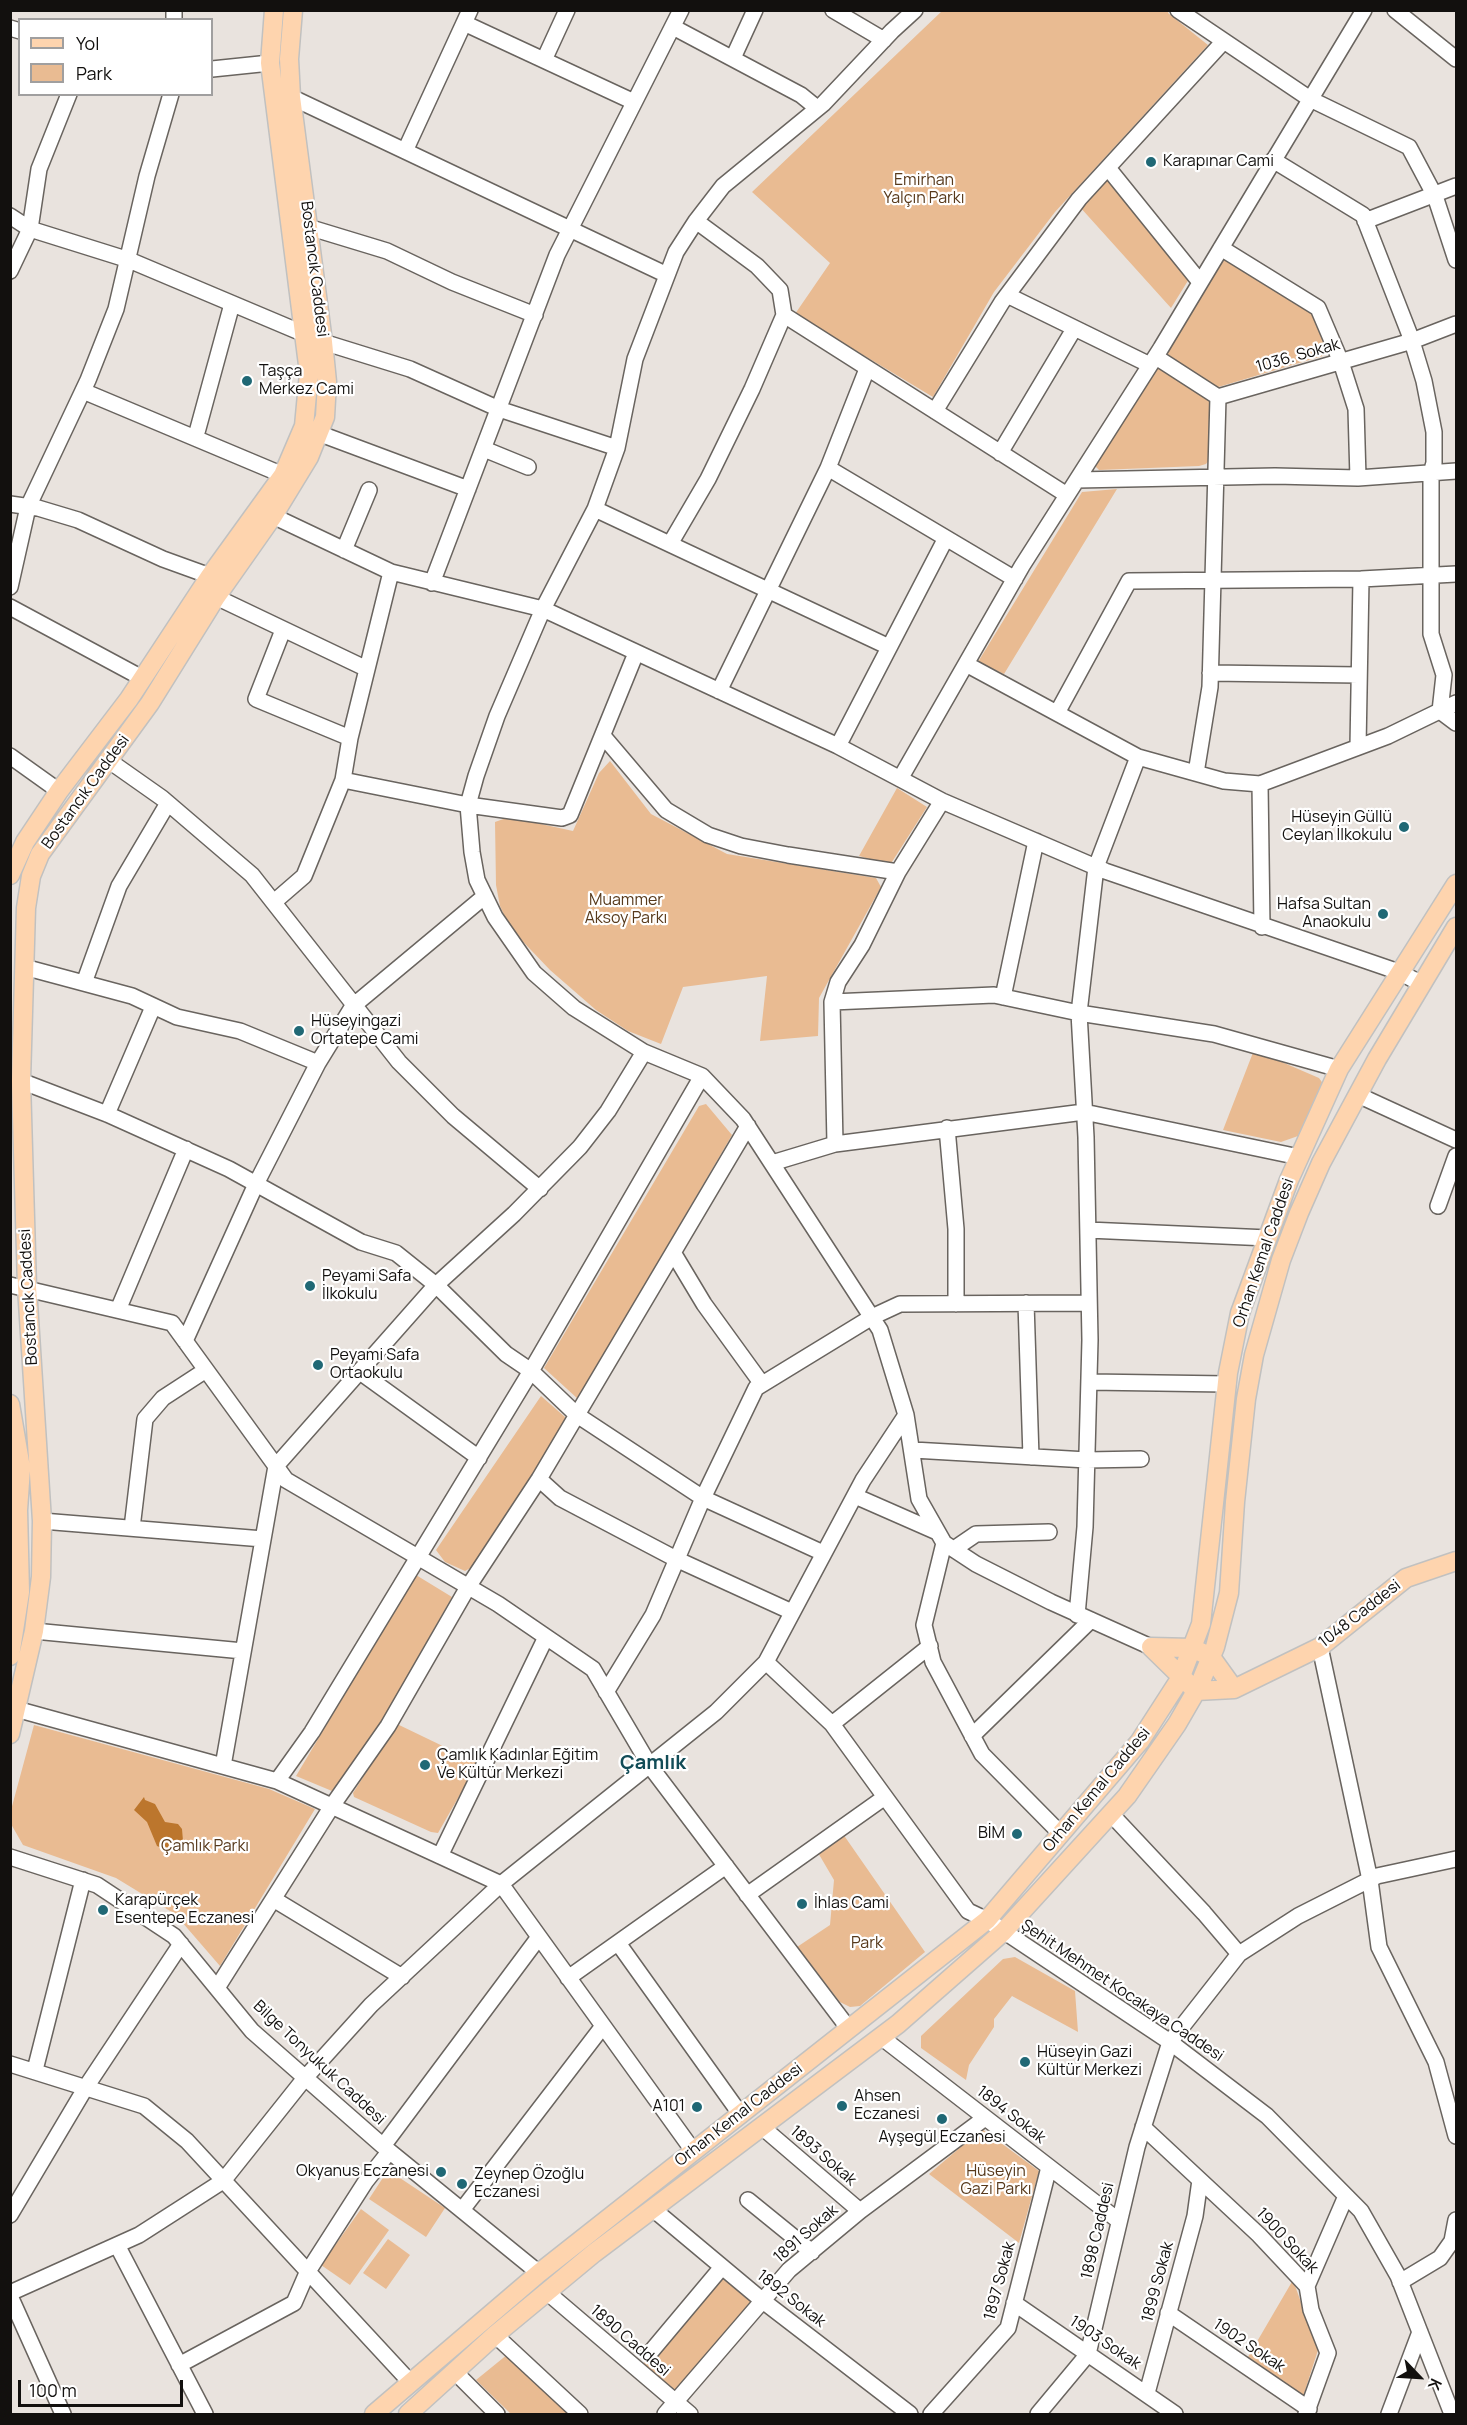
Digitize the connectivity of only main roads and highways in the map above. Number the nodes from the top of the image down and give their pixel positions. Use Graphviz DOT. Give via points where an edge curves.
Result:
graph roads {
  1 [pos="274,10"];
  2 [pos="293,10"];
  3 [pos="10,876"];
  4 [pos="1456,884"];
  5 [pos="1456,927"];
  6 [pos="19,1286"];
  7 [pos="11,1406"];
  8 [pos="14,1510"];
  9 [pos="1456,1561"];
  10 [pos="12,1645"];
  11 [pos="1201,1653"];
  12 [pos="1188,1685"];
  13 [pos="1234,1689"];
  14 [pos="10,1734"];
  15 [pos="538,2274"];
  16 [pos="548,2293"];
  17 [pos="374,2415"];
  18 [pos="408,2415"];
  1 -- 3 [label="main road, Bostancık Caddesi" via="270,63 309,373 304,426 283,474 129,699 58,791 25,842"];
  2 -- 6 [label="main road, Bostancık Caddesi" via="291,97 323,342 325,417 309,456 273,516 216,597 150,703 40,854 31,876 24,967"];
  4 -- 11 [label="main road, Orhan Kemal Caddesi" via="1339,1069 1299,1157 1240,1313 1227,1384"];
  5 -- 11 [label="main road, Orhan Kemal Caddesi" via="1358,1095 1299,1213 1281,1260 1254,1354 1246,1399 1229,1593"];
  6 -- 14 [label="main road, Bostancık Caddesi" via="42,1521 41,1577"];
  7 -- 8 [label="main road" via="21,1468"];
  8 -- 10 [label="main road" via="20,1592"];
  9 -- 13 [label="main road, 1048 Caddesi" via="1406,1578 1320,1647"];
  11 -- 12 [label="main road, Orhan Kemal Caddesi"];
  11 -- 12 [label="main road" via="1151,1647"];
  11 -- 13 [label="main road"];
  12 -- 13 [label="main road, 1048 Caddesi"];
  12 -- 15 [label="main road, Orhan Kemal Caddesi" via="987,1920"];
  12 -- 16 [label="main road, Orhan Kemal Caddesi" via="1178,1724 1127,1796 1003,1932 881,2037 594,2253"];
  15 -- 16 [label="main road"];
  15 -- 17 [label="main road, Orhan Kemal Caddesi"];
  16 -- 18 [label="main road, Orhan Kemal Caddesi" via="495,2335"];
}
